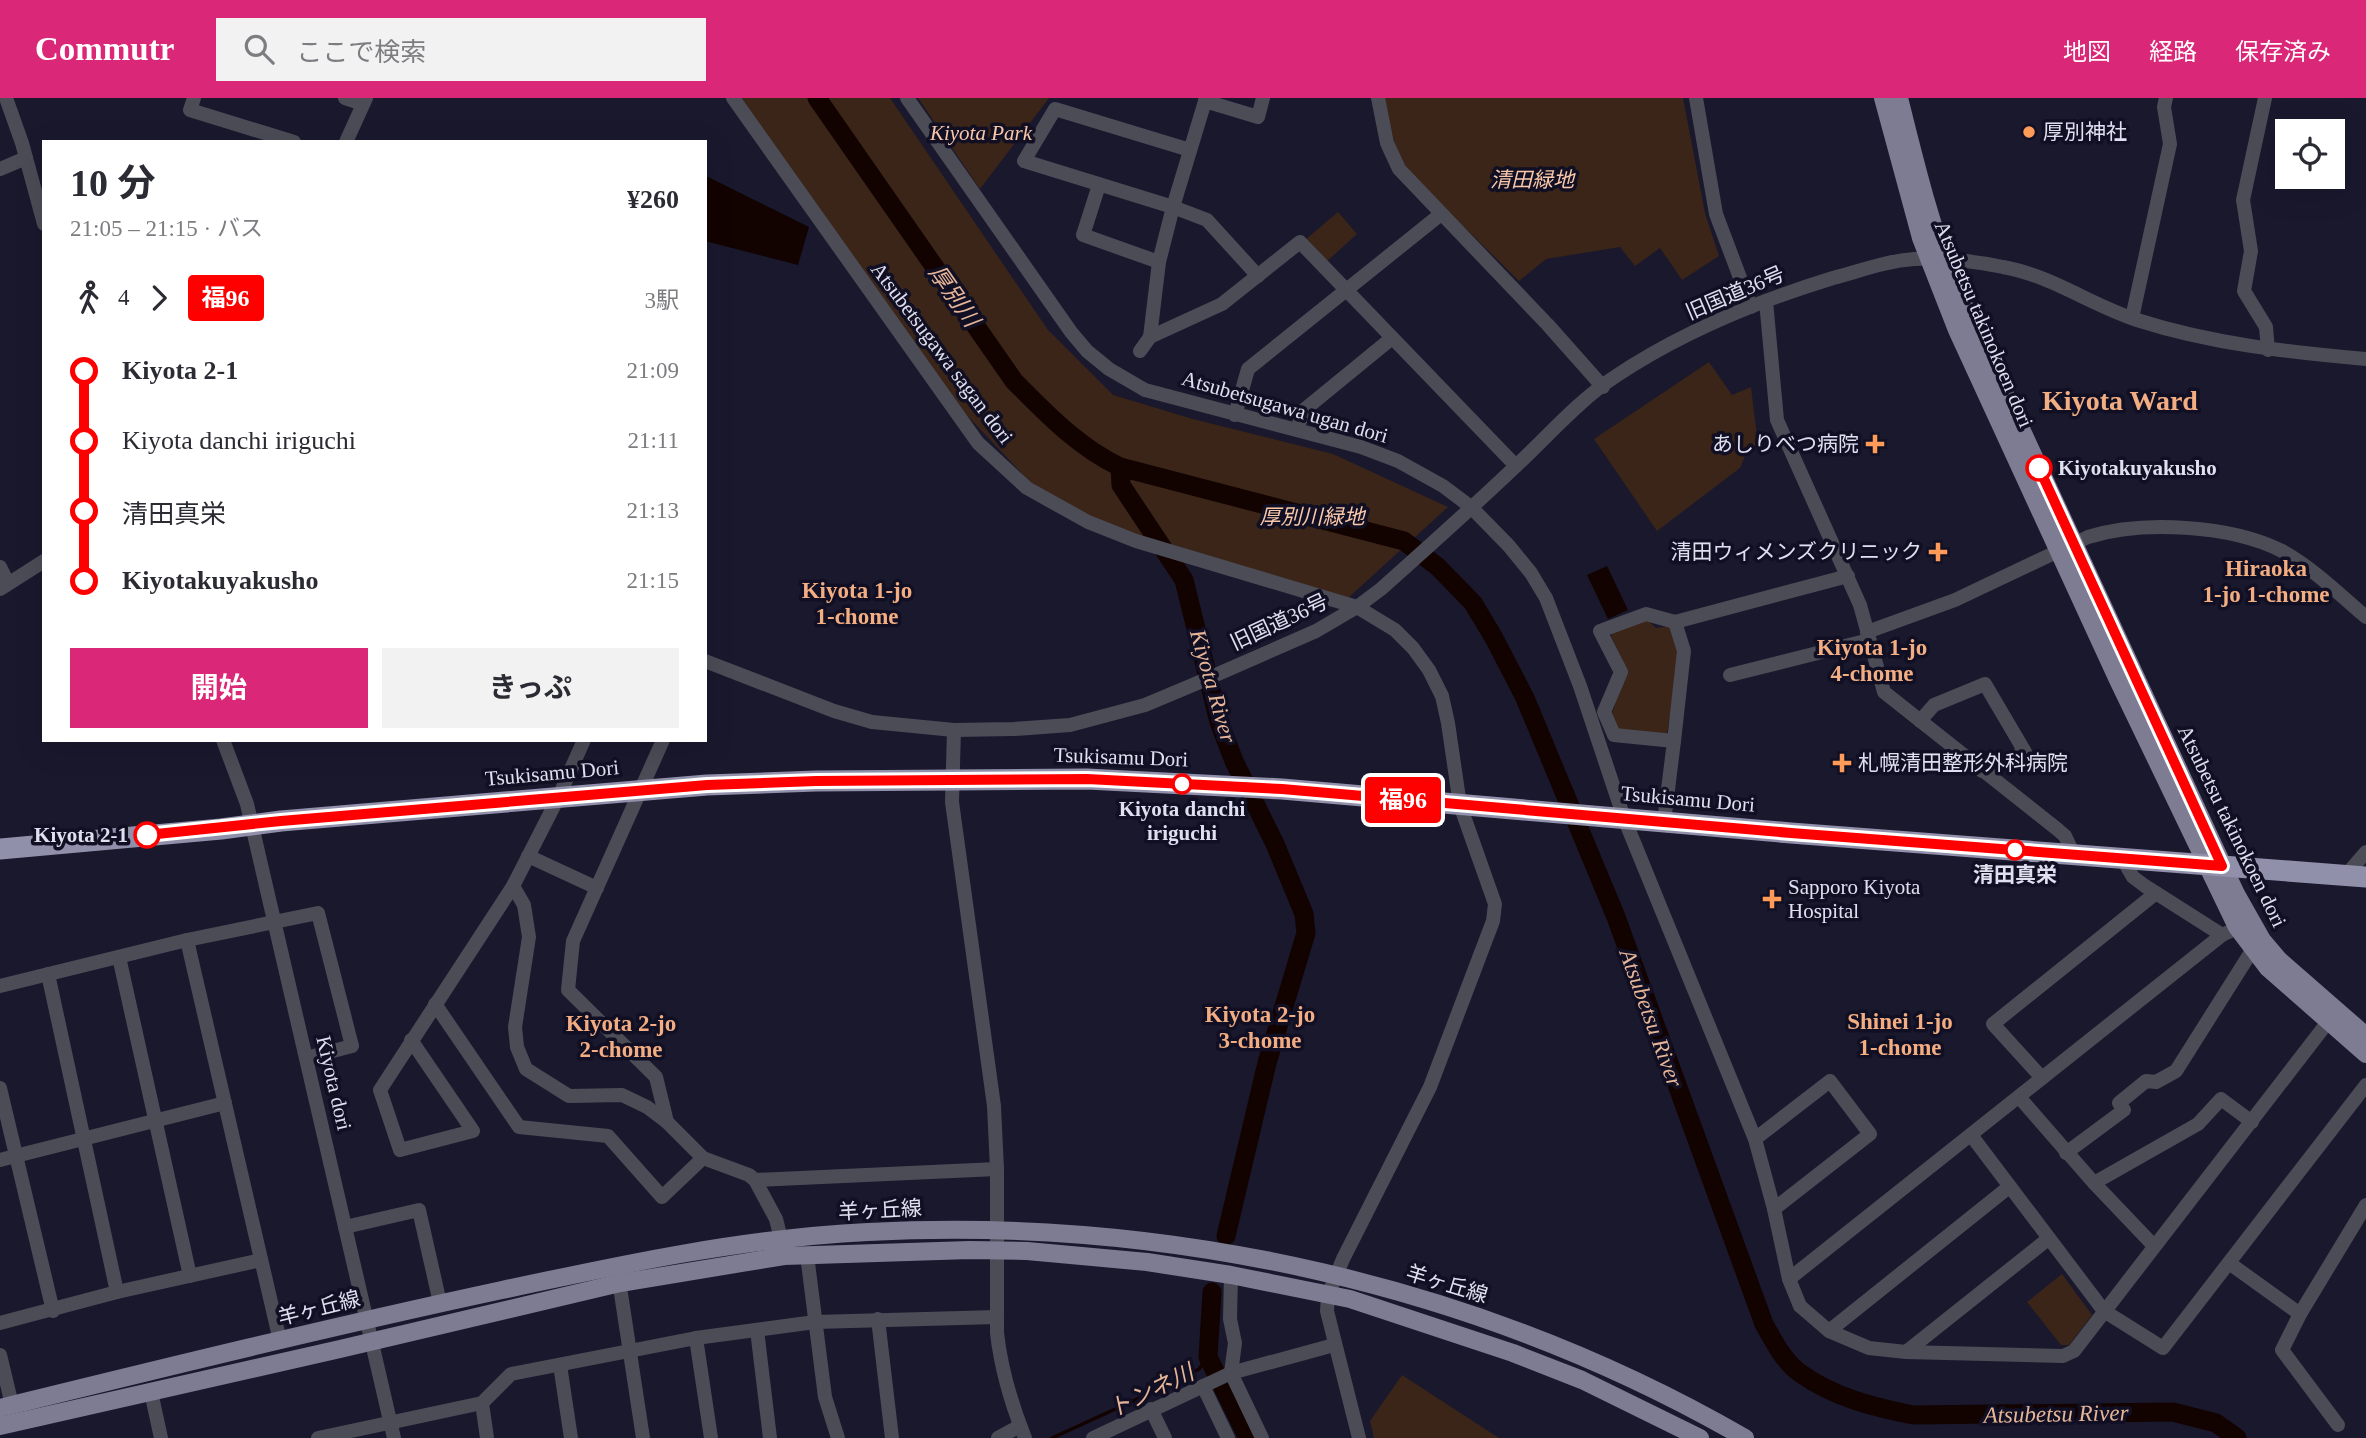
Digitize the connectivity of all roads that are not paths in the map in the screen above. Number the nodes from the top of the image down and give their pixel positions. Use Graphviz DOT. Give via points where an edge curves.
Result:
graph roads {
  1 [pos="6,98"];
  2 [pos="194,98"];
  3 [pos="345,98"];
  4 [pos="733,98"];
  5 [pos="907,98"];
  6 [pos="1263,98"];
  7 [pos="1378,98"];
  8 [pos="1696,98"];
  9 [pos="1883,98"];
  10 [pos="1899,98"];
  11 [pos="2166,98"];
  12 [pos="2265,98"];
  13 [pos="1206,100"];
  14 [pos="365,101"];
  15 [pos="287,140"];
  16 [pos="347,140"];
  17 [pos="1190,150"];
  18 [pos="26,158"];
  19 [pos="0,169"];
  20 [pos="1099,186"];
  21 [pos="1173,207"];
  22 [pos="1441,214"];
  23 [pos="42,217"];
  24 [pos="1937,260"];
  25 [pos="1159,262"];
  26 [pos="1258,276"];
  27 [pos="1346,290"];
  28 [pos="1766,301"];
  29 [pos="1751,307"];
  30 [pos="2132,318"];
  31 [pos="1150,337"];
  32 [pos="1392,338"];
  33 [pos="2267,350"];
  34 [pos="1140,351"];
  35 [pos="2366,359"];
  36 [pos="1603,387"];
  37 [pos="1235,415"];
  38 [pos="1297,429"];
  39 [pos="1516,466"];
  40 [pos="1471,507"];
  41 [pos="2067,547"];
  42 [pos="42,562"];
  43 [pos="0,567"];
  44 [pos="1848,576"];
  45 [pos="4,586"];
  46 [pos="1357,607"];
  47 [pos="2366,617"];
  48 [pos="1675,622"];
  49 [pos="1868,636"];
  50 [pos="707,662"];
  51 [pos="1730,675"];
  52 [pos="1920,721"];
  53 [pos="954,730"];
  54 [pos="1674,741"];
  55 [pos="224,742"];
  56 [pos="583,742"];
  57 [pos="662,742"];
  58 [pos="1982,771"];
  59 [pos="953,779"];
  60 [pos="641,790"];
  61 [pos="559,796"];
  62 [pos="1460,805"];
  63 [pos="1615,817"];
  64 [pos="1664,822"];
  65 [pos="252,825"];
  66 [pos="0,849"];
  67 [pos="2366,852"];
  68 [pos="2074,855"];
  69 [pos="528,856"];
  70 [pos="2122,858"];
  71 [pos="2215,865"];
  72 [pos="2356,876"];
  73 [pos="513,886"];
  74 [pos="597,888"];
  75 [pos="2156,893"];
  76 [pos="275,923"];
  77 [pos="2237,928"];
  78 [pos="187,940"];
  79 [pos="2253,949"];
  80 [pos="119,957"];
  81 [pos="48,974"];
  82 [pos="0,986"];
  83 [pos="435,1004"];
  84 [pos="2333,1016"];
  85 [pos="2366,1036"];
  86 [pos="411,1040"];
  87 [pos="2366,1054"];
  88 [pos="306,1058"];
  89 [pos="2042,1078"];
  90 [pos="2366,1085"];
  91 [pos="0,1088"];
  92 [pos="2019,1097"];
  93 [pos="225,1102"];
  94 [pos="156,1122"];
  95 [pos="667,1122"];
  96 [pos="2252,1122"];
  97 [pos="1971,1135"];
  98 [pos="1755,1139"];
  99 [pos="85,1140"];
  100 [pos="2066,1153"];
  101 [pos="17,1156"];
  102 [pos="703,1158"];
  103 [pos="0,1160"];
  104 [pos="997,1169"];
  105 [pos="755,1180"];
  106 [pos="2094,1183"];
  107 [pos="2009,1187"];
  108 [pos="2366,1205"];
  109 [pos="1774,1209"];
  110 [pos="345,1227"];
  111 [pos="996,1229"];
  112 [pos="2048,1239"];
  113 [pos="2154,1247"];
  114 [pos="783,1248"];
  115 [pos="996,1251"];
  116 [pos="807,1255"];
  117 [pos="261,1259"];
  118 [pos="2229,1263"];
  119 [pos="618,1274"];
  120 [pos="1231,1275"];
  121 [pos="1336,1275"];
  122 [pos="190,1276"];
  123 [pos="1789,1279"];
  124 [pos="117,1292"];
  125 [pos="1328,1295"];
  126 [pos="440,1303"];
  127 [pos="53,1311"];
  128 [pos="2104,1311"];
  129 [pos="2300,1314"];
  130 [pos="997,1317"];
  131 [pos="878,1319"];
  132 [pos="367,1320"];
  133 [pos="815,1322"];
  134 [pos="0,1323"];
  135 [pos="757,1330"];
  136 [pos="1829,1331"];
  137 [pos="696,1338"];
  138 [pos="280,1342"];
  139 [pos="371,1342"];
  140 [pos="1334,1345"];
  141 [pos="631,1351"];
  142 [pos="1906,1352"];
  143 [pos="0,1355"];
  144 [pos="560,1365"];
  145 [pos="1218,1379"];
  146 [pos="151,1392"];
  147 [pos="482,1403"];
  148 [pos="6,1406"];
  149 [pos="1152,1409"];
  150 [pos="391,1421"];
  151 [pos="2338,1425"];
  152 [pos="0,1426"];
  153 [pos="1022,1432"];
  154 [pos="161,1438"];
  155 [pos="317,1438"];
  156 [pos="394,1438"];
  157 [pos="487,1438"];
  158 [pos="571,1438"];
  159 [pos="643,1438"];
  160 [pos="711,1438"];
  161 [pos="770,1438"];
  162 [pos="838,1438"];
  163 [pos="892,1438"];
  164 [pos="998,1438"];
  165 [pos="1095,1438"];
  166 [pos="1165,1438"];
  167 [pos="1228,1438"];
  168 [pos="1262,1438"];
  169 [pos="1359,1438"];
  170 [pos="1700,1438"];
  171 [pos="1745,1438"];
  1 -- 18 [label="street"];
  2 -- 15 [label="street" via="190,110"];
  3 -- 14 [label="street"];
  4 -- 46 [label="street, Atsubetsugawa sagan dori" via="978,443 1027,488 1088,522 1136,541"];
  5 -- 37 [label="street, Atsubetsugawa ugan dori" via="1087,351 1145,390"];
  6 -- 13 [label="street" via="1258,117"];
  7 -- 22 [label="street" via="1390,155"];
  8 -- 29 [label="street" via="1716,214"];
  9 -- 24 [label="main road, Atsubetsu takinokoen dori" via="1910,204"];
  10 -- 24 [label="main road, Atsubetsu takinokoen dori"];
  11 -- 30 [label="street" via="2170,144"];
  12 -- 33 [label="street" via="2244,200 2251,251 2244,291 2266,327"];
  13 -- 17 [label="street"];
  14 -- 16 [label="street"];
  17 -- 20 [label="street" via="1055,109 1024,161"];
  17 -- 21 [label="street"];
  18 -- 19 [label="street"];
  18 -- 23 [label="street"];
  20 -- 21 [label="street"];
  20 -- 25 [label="street" via="1083,235"];
  21 -- 25 [label="street"];
  21 -- 26 [label="street" via="1206,220"];
  22 -- 27 [label="street"];
  22 -- 36 [label="street"];
  24 -- 28 [label="street, 旧国道36号" via="1876,265"];
  24 -- 30 [label="street, 旧国道36号" via="2021,271"];
  24 -- 41 [label="main road, Atsubetsu takinokoen dori" via="1957,330"];
  25 -- 31 [label="street"];
  26 -- 27 [label="street" via="1300,242"];
  26 -- 31 [label="street" via="1222,304"];
  27 -- 32 [label="street"];
  27 -- 37 [label="street" via="1248,369"];
  28 -- 29 [label="street, 旧国道36号"];
  28 -- 44 [label="street" via="1777,420"];
  29 -- 36 [label="street, 旧国道36号" via="1668,345"];
  30 -- 33 [label="street, 旧国道36号" via="2182,334"];
  31 -- 34 [label="street"];
  32 -- 38 [label="street" via="1304,410"];
  32 -- 39 [label="street"];
  33 -- 35 [label="street, 旧国道36号"];
  36 -- 39 [label="street, 旧国道36号"];
  37 -- 38 [label="street, Atsubetsugawa ugan dori"];
  38 -- 40 [label="street, Atsubetsugawa ugan dori" via="1398,461"];
  39 -- 40 [label="street, 旧国道36号"];
  40 -- 46 [label="street, 旧国道36号"];
  40 -- 63 [label="street, Atsubetsugawa ugan dori" via="1521,560 1546,598 1580,686"];
  41 -- 47 [label="street" via="2110,530 2139,528 2239,536 2303,564"];
  41 -- 49 [label="street"];
  41 -- 71 [label="main road, Atsubetsu takinokoen dori"];
  42 -- 45 [label="street"];
  43 -- 45 [label="street"];
  44 -- 48 [label="street"];
  44 -- 49 [label="street"];
  46 -- 53 [label="street, 旧国道36号" via="1316,631 1145,705 1070,725"];
  46 -- 62 [label="street, Atsubetsugawa sagan dori" via="1395,630 1429,670 1448,723"];
  48 -- 54 [label="street" via="1684,651"];
  48 -- 54 [label="street" via="1646,614 1600,631 1621,672 1604,712 1614,735"];
  49 -- 51 [label="street"];
  49 -- 52 [label="street" via="1884,692"];
  50 -- 53 [label="street" via="872,722"];
  52 -- 58 [label="street"];
  52 -- 58 [label="street" via="1934,705 1985,684 2025,752"];
  53 -- 59 [label="street"];
  54 -- 64 [label="street"];
  55 -- 65 [label="street, Kiyota dori"];
  56 -- 61 [label="street"];
  57 -- 60 [label="street"];
  58 -- 68 [label="street" via="2065,836"];
  59 -- 60 [label="highway, Tsukisamu Dori"];
  59 -- 62 [label="highway, Tsukisamu Dori" via="1234,786"];
  59 -- 104 [label="street" via="952,802 994,1106"];
  60 -- 61 [label="highway, Tsukisamu Dori"];
  60 -- 74 [label="street"];
  61 -- 65 [label="highway, Tsukisamu Dori"];
  61 -- 69 [label="street"];
  62 -- 63 [label="highway, Tsukisamu Dori"];
  62 -- 121 [label="street, Atsubetsugawa sagan dori" via="1495,904 1493,921 1430,1087"];
  63 -- 64 [label="highway, Tsukisamu Dori"];
  63 -- 98 [label="street, Atsubetsugawa ugan dori"];
  64 -- 68 [label="highway, Tsukisamu Dori"];
  65 -- 66 [label="highway, Tsukisamu Dori"];
  65 -- 76 [label="street, Kiyota dori"];
  67 -- 72 [label="street"];
  68 -- 70 [label="highway, Tsukisamu Dori"];
  69 -- 73 [label="street"];
  69 -- 74 [label="street"];
  70 -- 71 [label="highway, Tsukisamu Dori"];
  70 -- 75 [label="street" via="2133,877"];
  71 -- 72 [label="highway, Tsukisamu Dori"];
  71 -- 77 [label="main road, Atsubetsu takinokoen dori"];
  73 -- 83 [label="street"];
  73 -- 95 [label="street" via="524,905 529,937 515,1027 526,1069 569,1096 622,1095"];
  74 -- 95 [label="street" via="573,940 568,990 656,1077"];
  75 -- 77 [label="street"];
  75 -- 89 [label="street" via="1993,1024"];
  76 -- 78 [label="street"];
  76 -- 88 [label="street, Kiyota dori"];
  76 -- 88 [label="street" via="318,913 352,1046"];
  77 -- 79 [label="main road, Atsubetsu takinokoen dori"];
  77 -- 84 [label="main road, Atsubetsu takinokoen dori" via="2262,940"];
  77 -- 89 [label="street"];
  78 -- 80 [label="street"];
  78 -- 93 [label="street"];
  79 -- 84 [label="main road, Atsubetsu takinokoen dori" via="2288,987"];
  79 -- 100 [label="street" via="2176,1072 2155,1082 2146,1081 2119,1103 2124,1110"];
  80 -- 81 [label="street"];
  80 -- 94 [label="street"];
  81 -- 82 [label="street"];
  81 -- 99 [label="street"];
  83 -- 86 [label="street"];
  83 -- 102 [label="street" via="519,1127 608,1136 662,1197"];
  84 -- 85 [label="main road, Atsubetsu takinokoen dori"];
  84 -- 87 [label="main road, Atsubetsu takinokoen dori"];
  84 -- 96 [label="street, Atsubetsugawa ugan dori"];
  86 -- 86 [label="street" via="473,1131 401,1150 380,1090"];
  88 -- 110 [label="street, Kiyota dori"];
  89 -- 92 [label="street"];
  90 -- 118 [label="street"];
  91 -- 101 [label="street"];
  92 -- 97 [label="street"];
  92 -- 100 [label="street"];
  93 -- 94 [label="street"];
  93 -- 117 [label="street"];
  94 -- 99 [label="street"];
  94 -- 122 [label="street"];
  95 -- 102 [label="street"];
  96 -- 106 [label="street" via="2221,1099 2198,1124"];
  96 -- 113 [label="street, Atsubetsugawa ugan dori"];
  97 -- 107 [label="street"];
  97 -- 123 [label="street"];
  98 -- 109 [label="street, Atsubetsugawa ugan dori"];
  98 -- 109 [label="street" via="1830,1081 1870,1134"];
  99 -- 101 [label="street"];
  99 -- 124 [label="street"];
  100 -- 106 [label="street"];
  101 -- 103 [label="street"];
  101 -- 127 [label="street"];
  102 -- 105 [label="street"];
  104 -- 105 [label="street"];
  104 -- 111 [label="street"];
  105 -- 114 [label="street" via="776,1219"];
  106 -- 113 [label="street"];
  107 -- 112 [label="street"];
  107 -- 136 [label="street"];
  108 -- 129 [label="street"];
  109 -- 123 [label="street, Atsubetsugawa ugan dori"];
  110 -- 126 [label="street" via="419,1210"];
  110 -- 132 [label="street, Kiyota dori"];
  111 -- 114 [label="main road, 羊ヶ丘線" via="866,1232"];
  111 -- 115 [label="street"];
  111 -- 121 [label="main road, 羊ヶ丘線" via="1166,1243"];
  112 -- 128 [label="street"];
  112 -- 142 [label="street"];
  113 -- 128 [label="street, Atsubetsugawa ugan dori"];
  114 -- 116 [label="main road, 羊ヶ丘線"];
  114 -- 119 [label="main road, 羊ヶ丘線"];
  115 -- 116 [label="main road, 羊ヶ丘線"];
  115 -- 120 [label="main road, 羊ヶ丘線" via="1147,1262"];
  115 -- 130 [label="street"];
  116 -- 133 [label="street"];
  117 -- 122 [label="street"];
  117 -- 138 [label="street"];
  118 -- 128 [label="street" via="2163,1348"];
  118 -- 129 [label="street"];
  119 -- 126 [label="main road, 羊ヶ丘線"];
  119 -- 139 [label="main road, 羊ヶ丘線"];
  119 -- 141 [label="street"];
  120 -- 125 [label="main road, 羊ヶ丘線"];
  120 -- 145 [label="street" via="1230,1319 1235,1343"];
  121 -- 125 [label="street, Atsubetsugawa sagan dori"];
  121 -- 171 [label="main road, 羊ヶ丘線" via="1524,1334 1646,1385"];
  122 -- 124 [label="street"];
  123 -- 136 [label="street, Atsubetsugawa ugan dori" via="1800,1306"];
  124 -- 127 [label="street"];
  125 -- 140 [label="street" via="1326,1311"];
  125 -- 170 [label="main road, 羊ヶ丘線" via="1513,1353 1582,1380"];
  126 -- 132 [label="main road, 羊ヶ丘線"];
  127 -- 134 [label="street"];
  128 -- 142 [label="street, Atsubetsugawa ugan dori" via="2074,1351 2063,1356"];
  129 -- 151 [label="street" via="2282,1350"];
  130 -- 131 [label="street"];
  130 -- 153 [label="street" via="1000,1354"];
  131 -- 133 [label="street"];
  131 -- 163 [label="street"];
  132 -- 138 [label="main road, 羊ヶ丘線"];
  132 -- 139 [label="street, Kiyota dori"];
  133 -- 135 [label="street"];
  133 -- 162 [label="street" via="825,1397"];
  135 -- 137 [label="street"];
  135 -- 161 [label="street"];
  136 -- 142 [label="street, Atsubetsugawa ugan dori" via="1869,1348"];
  137 -- 141 [label="street"];
  137 -- 160 [label="street"];
  138 -- 148 [label="main road, 羊ヶ丘線"];
  139 -- 146 [label="main road, 羊ヶ丘線"];
  139 -- 150 [label="street, Kiyota dori"];
  140 -- 145 [label="street"];
  140 -- 169 [label="street"];
  141 -- 144 [label="street"];
  141 -- 159 [label="street"];
  143 -- 148 [label="street"];
  144 -- 147 [label="street" via="511,1374"];
  144 -- 158 [label="street"];
  145 -- 149 [label="street"];
  145 -- 167 [label="street"];
  145 -- 168 [label="street"];
  146 -- 152 [label="main road, 羊ヶ丘線"];
  146 -- 154 [label="street"];
  147 -- 150 [label="street"];
  147 -- 157 [label="street"];
  149 -- 165 [label="street"];
  149 -- 166 [label="street"];
  150 -- 155 [label="street"];
  150 -- 156 [label="street, Kiyota dori"];
  153 -- 164 [label="street"];
}
